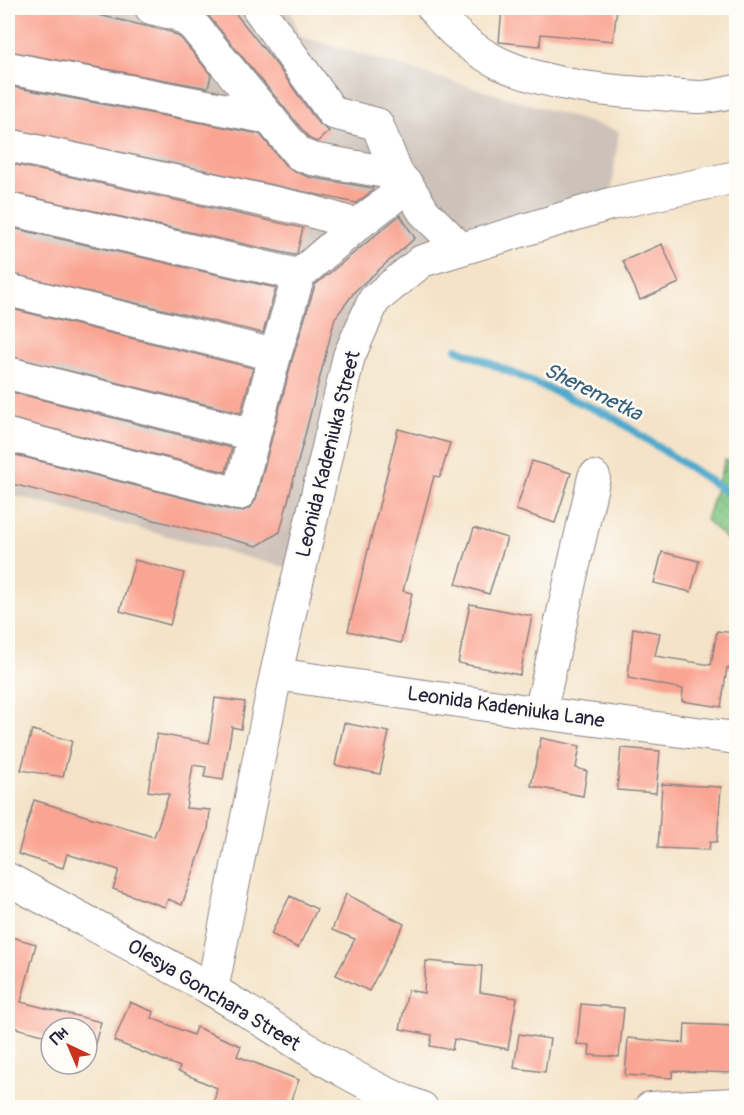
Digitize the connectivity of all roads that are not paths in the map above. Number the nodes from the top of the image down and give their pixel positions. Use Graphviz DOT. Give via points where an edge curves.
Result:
graph roads {
  1 [pos="151,8"];
  2 [pos="258,8"];
  3 [pos="433,8"];
  4 [pos="8,68"];
  5 [pos="736,91"];
  6 [pos="270,118"];
  7 [pos="8,145"];
  8 [pos="736,177"];
  9 [pos="403,180"];
  10 [pos="8,209"];
  11 [pos="357,225"];
  12 [pos="461,249"];
  13 [pos="299,275"];
  14 [pos="8,290"];
  15 [pos="275,355"];
  16 [pos="8,373"];
  17 [pos="8,435"];
  18 [pos="254,435"];
  19 [pos="594,477"];
  20 [pos="276,674"];
  21 [pos="540,713"];
  22 [pos="736,738"];
  23 [pos="8,879"];
  24 [pos="212,990"];
  25 [pos="736,1104"];
  26 [pos="422,1107"];
  27 [pos="650,1107"];
  1 -- 6 [label="street" via="179,15 193,25"];
  2 -- 9 [label="street" via="333,113 377,124"];
  3 -- 5 [label="street" via="481,53 522,72 617,92 701,97"];
  4 -- 6 [label="street"];
  6 -- 9 [label="street" via="299,154"];
  7 -- 11 [label="street" via="307,210"];
  8 -- 12 [label="street, Leonida Kadeniuka Street" via="610,204"];
  9 -- 11 [label="street"];
  9 -- 12 [label="street" via="424,212"];
  10 -- 13 [label="street"];
  11 -- 13 [label="street"];
  12 -- 20 [label="street, Leonida Kadeniuka Street" via="422,261 374,300 349,356"];
  13 -- 15 [label="street"];
  14 -- 15 [label="street"];
  15 -- 18 [label="street"];
  16 -- 18 [label="street"];
  17 -- 18 [label="street" via="239,494"];
  19 -- 21 [label="street"];
  20 -- 21 [label="street, Leonida Kadeniuka Lane"];
  20 -- 24 [label="street, Leonida Kadeniuka Street"];
  21 -- 22 [label="street, Leonida Kadeniuka Lane"];
  23 -- 24 [label="street, Olesya Gonchara Street"];
  24 -- 26 [label="street, Olesya Gonchara Street" via="326,1062 393,1097"];
  25 -- 27 [label="street"];
}
